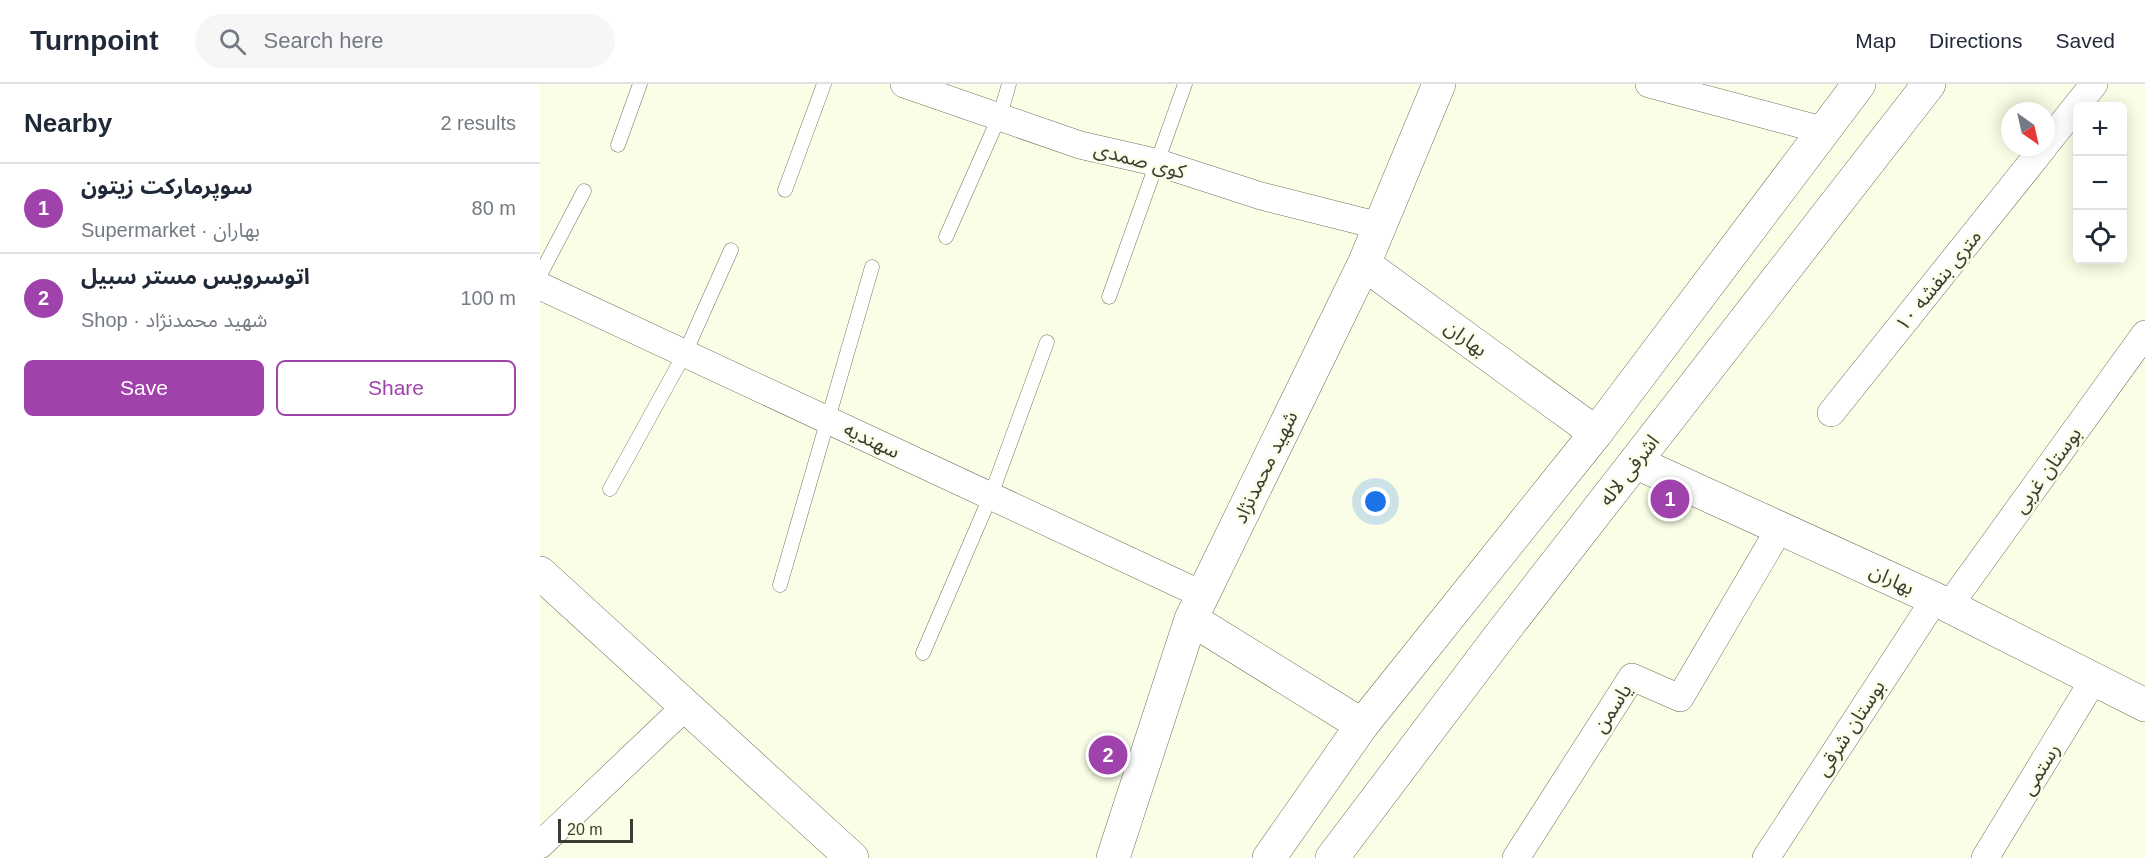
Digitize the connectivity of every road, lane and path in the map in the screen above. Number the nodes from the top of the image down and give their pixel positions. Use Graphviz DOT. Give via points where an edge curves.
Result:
graph roads {
  1 [pos="640,84"];
  2 [pos="824,84"];
  3 [pos="904,84"];
  4 [pos="1009,84"];
  5 [pos="1185,84"];
  6 [pos="1439,84"];
  7 [pos="1649,84"];
  8 [pos="1929,84"];
  9 [pos="2094,84"];
  10 [pos="1857,85"];
  11 [pos="1740,95"];
  12 [pos="1000,116"];
  13 [pos="1822,130"];
  14 [pos="2055,133"];
  15 [pos="618,145"];
  16 [pos="2037,156"];
  17 [pos="1159,163"];
  18 [pos="786,190"];
  19 [pos="584,191"];
  20 [pos="1380,226"];
  21 [pos="946,237"];
  22 [pos="731,250"];
  23 [pos="1364,264"];
  24 [pos="872,267"];
  25 [pos="540,275"];
  26 [pos="540,286"];
  27 [pos="1109,297"];
  28 [pos="2145,334"];
  29 [pos="1047,342"];
  30 [pos="685,353"];
  31 [pos="1832,413"];
  32 [pos="828,419"];
  33 [pos="1596,433"];
  34 [pos="1635,462"];
  35 [pos="610,489"];
  36 [pos="991,495"];
  37 [pos="1780,528"];
  38 [pos="548,584"];
  39 [pos="780,585"];
  40 [pos="1942,603"];
  41 [pos="1197,607"];
  42 [pos="923,653"];
  43 [pos="2094,679"];
  44 [pos="2145,705"];
  45 [pos="686,706"];
  46 [pos="1362,726"];
  47 [pos="540,845"];
  48 [pos="852,858"];
  49 [pos="1113,858"];
  50 [pos="1269,858"];
  51 [pos="1332,858"];
  52 [pos="1516,858"];
  53 [pos="1766,858"];
  54 [pos="1985,858"];
  1 -- 15 [label="lane"];
  2 -- 18 [label="lane"];
  3 -- 12 [label="street, کوی صمدی"];
  4 -- 12 [label="lane"];
  5 -- 17 [label="lane"];
  6 -- 20 [label="main road, شهید محمدنژاد"];
  7 -- 11 [label="street"];
  8 -- 34 [label="main road, اشرفی لاله"];
  9 -- 14 [label="street, ۱۰ متری بنفشه"];
  10 -- 13 [label="main road"];
  11 -- 13 [label="street"];
  12 -- 17 [label="street, کوی صمدی" via="1080,145"];
  12 -- 21 [label="lane"];
  13 -- 33 [label="main road"];
  16 -- 31 [label="street, ۱۰ متری بنفشه"];
  17 -- 20 [label="street, کوی صمدی" via="1261,196"];
  17 -- 27 [label="lane"];
  19 -- 25 [label="lane"];
  20 -- 23 [label="main road, شهید محمدنژاد"];
  22 -- 30 [label="lane"];
  23 -- 33 [label="main road, بهاران"];
  23 -- 41 [label="main road, شهید محمدنژاد"];
  24 -- 32 [label="lane"];
  26 -- 30 [label="street, سهندیه"];
  28 -- 40 [label="street, بوستان غربی"];
  29 -- 36 [label="lane"];
  30 -- 32 [label="street, سهندیه"];
  30 -- 35 [label="lane"];
  32 -- 36 [label="street, سهندیه"];
  32 -- 39 [label="lane"];
  33 -- 46 [label="main road"];
  34 -- 37 [label="main road, بهاران"];
  34 -- 51 [label="main road, اشرفی لاله"];
  36 -- 41 [label="street, سهندیه"];
  36 -- 42 [label="lane"];
  37 -- 40 [label="main road, بهاران"];
  37 -- 52 [label="street, یاسمن" via="1680,698 1632,677"];
  38 -- 45 [label="main road"];
  40 -- 43 [label="main road, بهاران"];
  40 -- 53 [label="street, بوستان شرقی"];
  41 -- 46 [label="main road"];
  41 -- 49 [label="main road, شهید محمدنژاد"];
  43 -- 44 [label="main road, بهاران"];
  43 -- 54 [label="street, رستمی"];
  45 -- 47 [label="street"];
  45 -- 48 [label="main road"];
  46 -- 50 [label="main road"];
}
